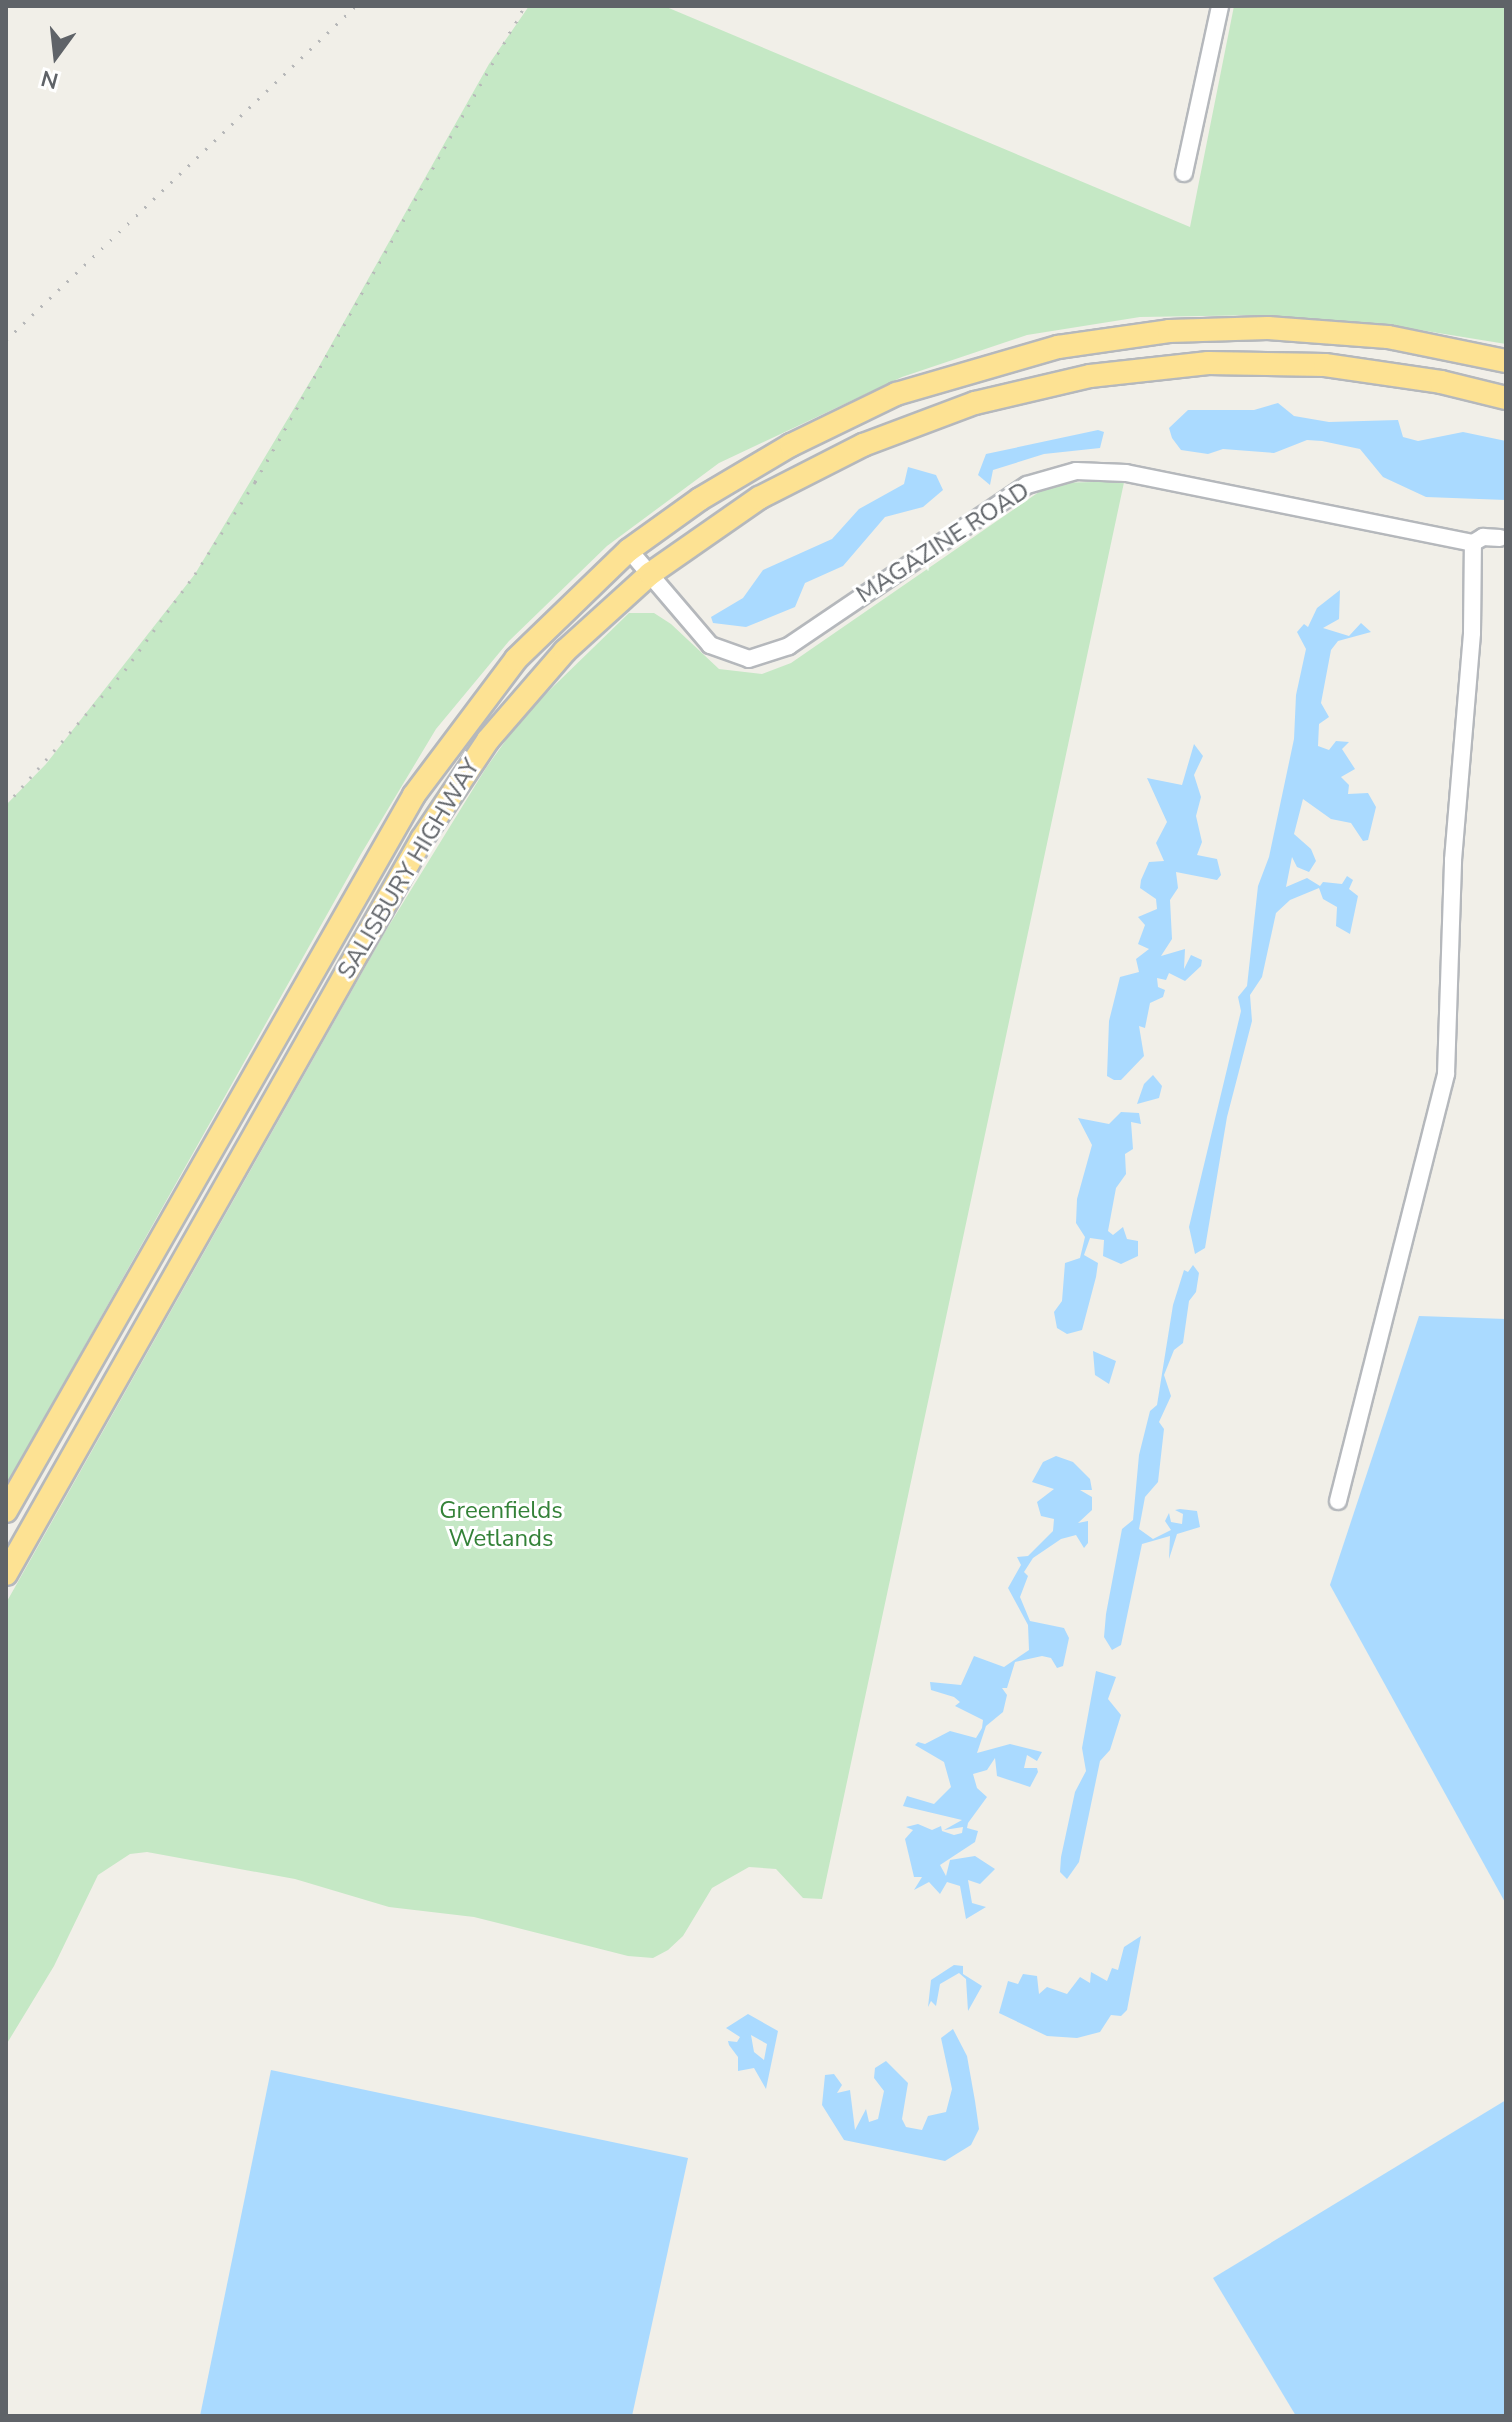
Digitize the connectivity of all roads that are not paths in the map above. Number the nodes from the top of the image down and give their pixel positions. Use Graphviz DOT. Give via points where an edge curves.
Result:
graph roads {
  1 [pos="1220,6"];
  2 [pos="1184,173"];
  3 [pos="1506,361"];
  4 [pos="1506,398"];
  5 [pos="1500,538"];
  6 [pos="1473,543"];
  7 [pos="629,550"];
  8 [pos="650,574"];
  9 [pos="1338,1501"];
  10 [pos="6,1511"];
  11 [pos="6,1574"];
  1 -- 2 [label="street"];
  3 -- 7 [label="highway, SALISBURY HIGHWAY" via="1388,337 1268,328 1169,331 1058,347 896,394 726,484"];
  4 -- 8 [label="highway, SALISBURY HIGHWAY" via="1441,382 1325,365 1208,363 1090,376 975,403 863,445 759,498"];
  5 -- 6 [label="street, MAGAZINE ROAD" via="1483,537"];
  6 -- 8 [label="street, MAGAZINE ROAD" via="1126,473 1076,471 1027,485 789,646 749,659 710,645"];
  6 -- 9 [label="street" via="1446,1074"];
  7 -- 8 [label="street, MAGAZINE ROAD"];
  7 -- 10 [label="highway, SALISBURY HIGHWAY" via="516,659 414,795"];
  8 -- 11 [label="highway, SALISBURY HIGHWAY" via="565,651 498,729 422,839"];
}
